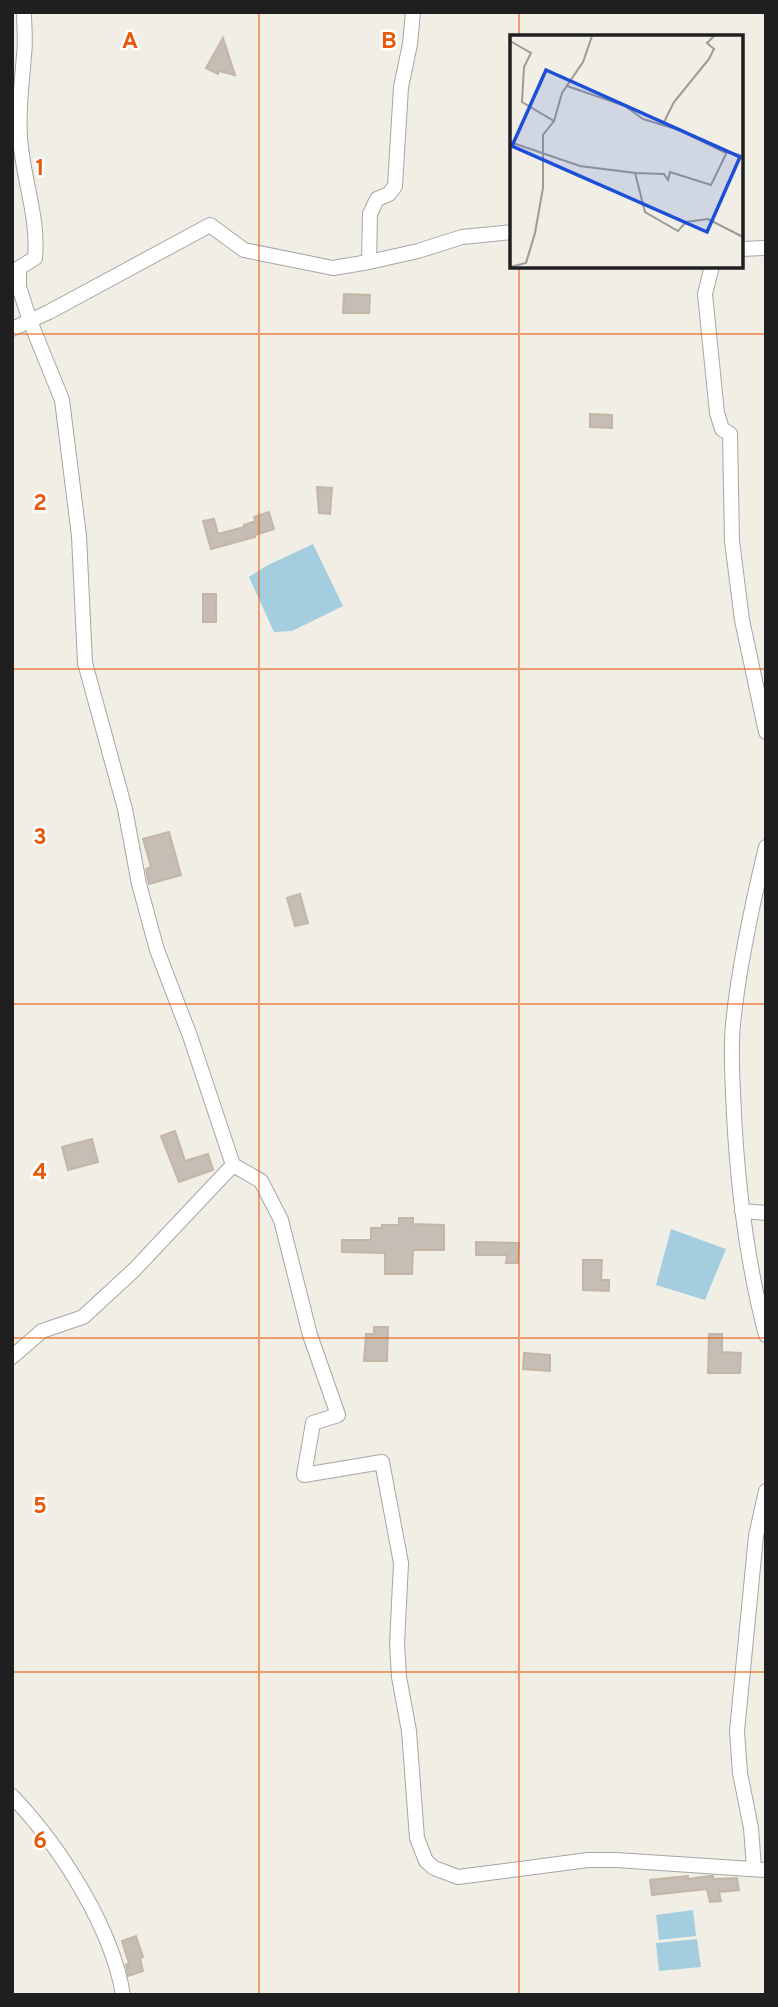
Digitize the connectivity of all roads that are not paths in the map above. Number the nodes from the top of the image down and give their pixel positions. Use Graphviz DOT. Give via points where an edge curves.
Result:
graph roads {
  1 [pos="24,12"];
  2 [pos="413,12"];
  3 [pos="510,232"];
  4 [pos="766,248"];
  5 [pos="743,249"];
  6 [pos="369,262"];
  7 [pos="712,268"];
  8 [pos="30,321"];
  9 [pos="12,329"];
  10 [pos="766,732"];
  11 [pos="766,847"];
  12 [pos="233,1165"];
  13 [pos="742,1211"];
  14 [pos="766,1213"];
  15 [pos="766,1335"];
  16 [pos="12,1357"];
  17 [pos="766,1491"];
  18 [pos="12,1796"];
  19 [pos="760,1869"];
  20 [pos="123,1995"];
  1 -- 8 [label="street" via="20,138 36,247 34,258 19,268 19,287"];
  2 -- 6 [label="street" via="401,87 395,186 377,199 370,214"];
  3 -- 6 [label="street" via="462,237"];
  4 -- 5 [label="street"];
  6 -- 8 [label="street" via="332,268 244,250 210,225"];
  7 -- 10 [label="street" via="705,294 717,413 722,429 730,434 732,541 742,620"];
  8 -- 9 [label="street"];
  8 -- 12 [label="street" via="62,400 79,536 85,663 158,950"];
  11 -- 13 [label="street" via="733,1026"];
  12 -- 16 [label="street" via="135,1270 83,1317 42,1331"];
  12 -- 19 [label="street" via="261,1181 281,1220 310,1335 338,1415 313,1423 304,1475 382,1462 401,1563 399,1677 409,1731 415,1825 426,1861 458,1877 588,1860"];
  13 -- 14 [label="street"];
  13 -- 15 [label="street"];
  17 -- 19 [label="street" via="756,1536 737,1731 740,1773"];
  18 -- 20 [label="street" via="89,1899 119,1969"];
}
